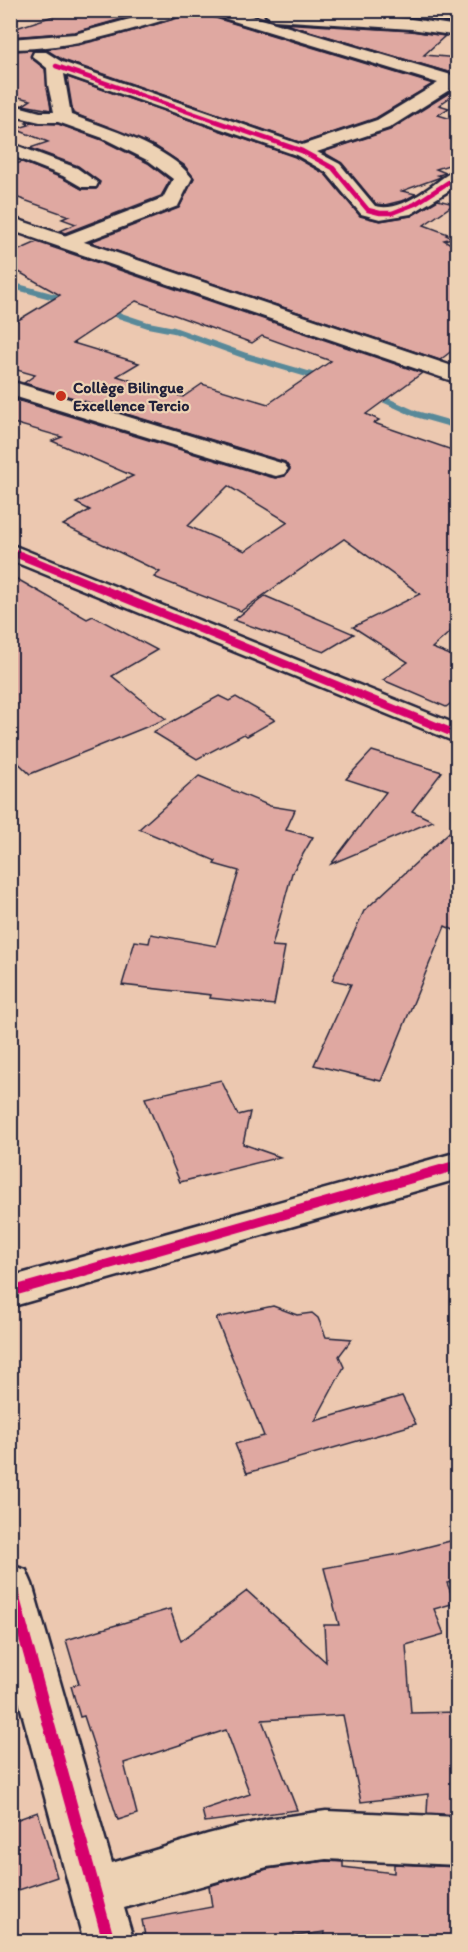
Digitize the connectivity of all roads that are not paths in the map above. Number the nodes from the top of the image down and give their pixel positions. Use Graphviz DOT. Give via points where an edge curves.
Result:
graph roads {
  1 [pos="181,10"];
  2 [pos="426,10"];
  3 [pos="214,11"];
  4 [pos="411,24"];
  5 [pos="457,31"];
  6 [pos="16,44"];
  7 [pos="56,66"];
  8 [pos="413,71"];
  9 [pos="454,83"];
  10 [pos="10,109"];
  11 [pos="65,119"];
  12 [pos="10,141"];
  13 [pos="10,148"];
  14 [pos="303,151"];
  15 [pos="458,176"];
  16 [pos="89,183"];
  17 [pos="10,223"];
  18 [pos="66,242"];
  19 [pos="458,376"];
  20 [pos="10,388"];
  21 [pos="276,469"];
  22 [pos="10,551"];
  23 [pos="458,735"];
  24 [pos="458,1165"];
  25 [pos="10,1292"];
  26 [pos="10,1584"];
  27 [pos="458,1841"];
  28 [pos="97,1892"];
  29 [pos="109,1941"];
  1 -- 6 [label="street" via="81,39"];
  2 -- 4 [label="street"];
  3 -- 4 [label="street"];
  3 -- 8 [label="street"];
  4 -- 5 [label="street"];
  5 -- 8 [label="street"];
  6 -- 7 [label="street"];
  7 -- 11 [label="street" via="56,92"];
  7 -- 14 [label="street"];
  8 -- 9 [label="street"];
  9 -- 14 [label="street" via="383,124"];
  10 -- 11 [label="street"];
  11 -- 12 [label="street"];
  11 -- 18 [label="street" via="135,146 183,178 171,202"];
  13 -- 16 [label="street"];
  14 -- 15 [label="street" via="333,168 368,210 375,213 406,210"];
  17 -- 18 [label="street"];
  18 -- 19 [label="street"];
  20 -- 21 [label="street"];
  22 -- 23 [label="street"];
  24 -- 25 [label="street"];
  26 -- 28 [label="street"];
  27 -- 28 [label="street" via="326,1835 267,1843"];
  28 -- 29 [label="street"];
}
